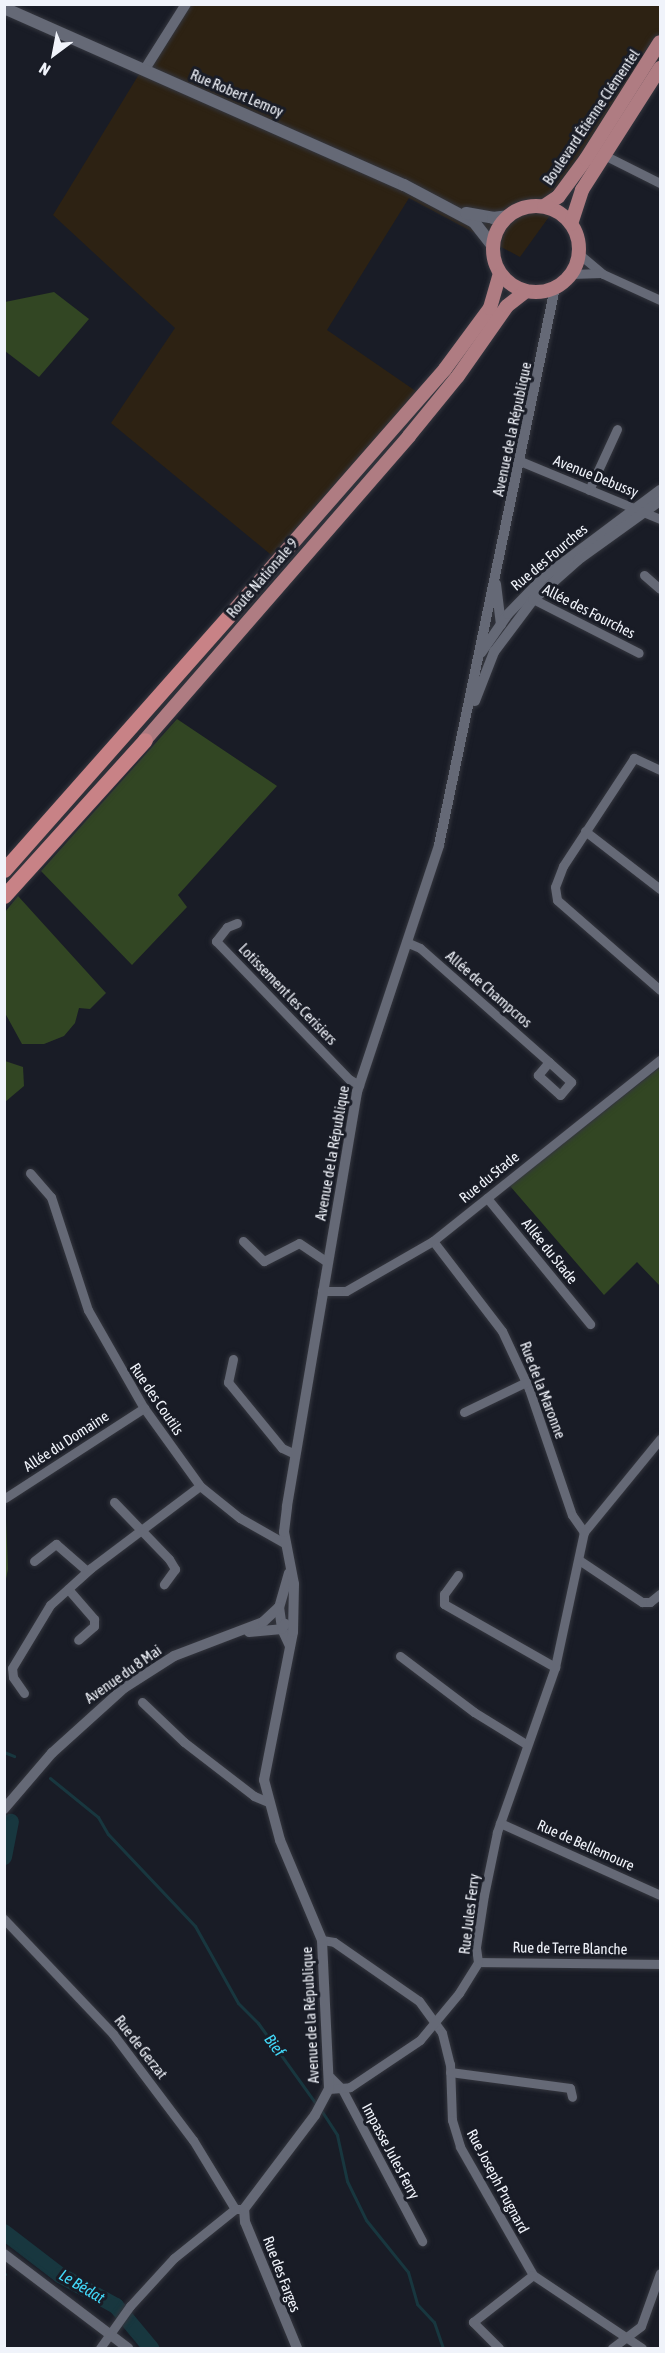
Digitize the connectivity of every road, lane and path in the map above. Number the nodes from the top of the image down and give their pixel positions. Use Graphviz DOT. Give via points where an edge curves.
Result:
graph roads {
  1 [pos="186,4"];
  2 [pos="4,8"];
  3 [pos="660,42"];
  4 [pos="660,68"];
  5 [pos="145,69"];
  6 [pos="604,155"];
  7 [pos="660,183"];
  8 [pos="544,206"];
  9 [pos="456,211"];
  10 [pos="510,216"];
  11 [pos="571,224"];
  12 [pos="492,245"];
  13 [pos="579,254"];
  14 [pos="500,274"];
  15 [pos="571,274"];
  16 [pos="603,274"];
  17 [pos="555,288"];
  18 [pos="526,291"];
  19 [pos="660,300"];
  20 [pos="617,429"];
  21 [pos="520,461"];
  22 [pos="589,490"];
  23 [pos="660,490"];
  24 [pos="660,501"];
  25 [pos="640,510"];
  26 [pos="660,519"];
  27 [pos="644,575"];
  28 [pos="495,577"];
  29 [pos="660,589"];
  30 [pos="529,597"];
  31 [pos="229,616"];
  32 [pos="501,624"];
  33 [pos="504,637"];
  34 [pos="639,653"];
  35 [pos="476,664"];
  36 [pos="145,740"];
  37 [pos="459,750"];
  38 [pos="660,770"];
  39 [pos="585,831"];
  40 [pos="4,870"];
  41 [pos="660,889"];
  42 [pos="9,891"];
  43 [pos="237,923"];
  44 [pos="406,942"];
  45 [pos="660,990"];
  46 [pos="660,1060"];
  47 [pos="549,1062"];
  48 [pos="359,1085"];
  49 [pos="30,1173"];
  50 [pos="487,1198"];
  51 [pos="243,1241"];
  52 [pos="433,1241"];
  53 [pos="327,1262"];
  54 [pos="322,1291"];
  55 [pos="590,1324"];
  56 [pos="233,1359"];
  57 [pos="526,1382"];
  58 [pos="144,1408"];
  59 [pos="464,1412"];
  60 [pos="660,1439"];
  61 [pos="295,1454"];
  62 [pos="200,1486"];
  63 [pos="5,1498"];
  64 [pos="114,1502"];
  65 [pos="141,1528"];
  66 [pos="584,1532"];
  67 [pos="286,1544"];
  68 [pos="579,1560"];
  69 [pos="34,1561"];
  70 [pos="87,1571"];
  71 [pos="289,1572"];
  72 [pos="458,1575"];
  73 [pos="164,1584"];
  74 [pos="69,1589"];
  75 [pos="660,1594"];
  76 [pos="279,1607"];
  77 [pos="293,1615"];
  78 [pos="282,1629"];
  79 [pos="240,1633"];
  80 [pos="78,1640"];
  81 [pos="291,1650"];
  82 [pos="400,1656"];
  83 [pos="555,1667"];
  84 [pos="24,1693"];
  85 [pos="142,1702"];
  86 [pos="526,1744"];
  87 [pos="40,1767"];
  88 [pos="4,1797"];
  89 [pos="267,1802"];
  90 [pos="4,1809"];
  91 [pos="500,1823"];
  92 [pos="660,1895"];
  93 [pos="4,1919"];
  94 [pos="322,1940"];
  95 [pos="478,1962"];
  96 [pos="660,1964"];
  97 [pos="436,2022"];
  98 [pos="450,2072"];
  99 [pos="330,2077"];
  100 [pos="329,2089"];
  101 [pos="342,2089"];
  102 [pos="572,2097"];
  103 [pos="240,2209"];
  104 [pos="422,2241"];
  105 [pos="4,2254"];
  106 [pos="660,2274"];
  107 [pos="533,2275"];
  108 [pos="113,2331"];
  109 [pos="626,2337"];
  110 [pos="100,2349"];
  111 [pos="128,2349"];
  112 [pos="297,2349"];
  113 [pos="499,2349"];
  114 [pos="612,2349"];
  115 [pos="642,2349"];
  1 -- 5 [label="street"];
  2 -- 5 [label="main road, Rue Robert Lemoy"];
  3 -- 8 [label="main road, Boulevard Étienne Clémentel" via="586,159 558,197"];
  4 -- 6 [label="main road, Boulevard Étienne Clémentel"];
  5 -- 9 [label="main road, Rue Robert Lemoy" via="279,126"];
  6 -- 7 [label="street"];
  6 -- 11 [label="main road, Boulevard Étienne Clémentel" via="577,200"];
  8 -- 10 [label="main road" via="525,207"];
  8 -- 11 [label="main road"];
  9 -- 10 [label="main road, Rue Robert Lemoy" via="493,218"];
  9 -- 12 [label="main road, Rue Robert Lemoy" via="474,222"];
  10 -- 12 [label="main road" via="497,230"];
  11 -- 13 [label="main road"];
  12 -- 14 [label="main road"];
  13 -- 15 [label="main road"];
  13 -- 16 [label="street"];
  14 -- 18 [label="main road"];
  14 -- 31 [label="main road, Route Nationale 9" via="490,308 445,369"];
  15 -- 16 [label="street"];
  15 -- 17 [label="main road"];
  16 -- 19 [label="street"];
  17 -- 18 [label="main road"];
  17 -- 21 [label="street, Avenue de la République"];
  18 -- 36 [label="main road" via="507,306 416,427"];
  20 -- 22 [label="street"];
  21 -- 22 [label="street, Avenue Debussy"];
  21 -- 28 [label="street, Avenue de la République"];
  22 -- 25 [label="street, Avenue Debussy"];
  23 -- 25 [label="street, Rue des Fourches"];
  24 -- 25 [label="street, Rue des Fourches"];
  25 -- 26 [label="street, Avenue Debussy"];
  25 -- 30 [label="street, Rue des Fourches"];
  27 -- 29 [label="street"];
  28 -- 32 [label="street"];
  28 -- 35 [label="street, Avenue de la République"];
  30 -- 32 [label="street, Rue des Fourches"];
  30 -- 33 [label="street, Rue des Fourches"];
  30 -- 34 [label="street, Allée des Fourches"];
  31 -- 40 [label="highway, Route Nationale 9"];
  32 -- 33 [label="street"];
  32 -- 35 [label="street, Rue des Fourches"];
  33 -- 37 [label="street, Avenue de la République" via="488,664"];
  35 -- 37 [label="street, Avenue de la République"];
  36 -- 42 [label="highway"];
  37 -- 44 [label="street, Avenue de la République" via="439,845"];
  38 -- 39 [label="street" via="634,758"];
  39 -- 41 [label="street"];
  39 -- 45 [label="street" via="563,866 555,886 557,900"];
  43 -- 48 [label="street, Lotissement les Cerisiers" via="227,927 216,941"];
  44 -- 47 [label="street, Allée de Champcros" via="420,948"];
  44 -- 48 [label="street, Avenue de la République"];
  46 -- 50 [label="street, Rue du Stade"];
  48 -- 53 [label="street, Avenue de la République"];
  49 -- 58 [label="street, Rue des Coutils" via="51,1197 88,1310"];
  50 -- 52 [label="street, Rue du Stade"];
  50 -- 55 [label="street, Allée du Stade"];
  51 -- 53 [label="street" via="264,1261 299,1243"];
  52 -- 54 [label="street, Rue du Stade" via="346,1291"];
  52 -- 57 [label="street, Rue de la Maronne" via="502,1331"];
  53 -- 54 [label="street, Avenue de la République"];
  54 -- 61 [label="street, Avenue de la République"];
  56 -- 61 [label="street" via="228,1382 282,1448"];
  57 -- 59 [label="street"];
  57 -- 66 [label="street, Rue de la Maronne" via="572,1515"];
  58 -- 62 [label="street, Rue des Coutils"];
  58 -- 63 [label="street, Allée du Domaine"];
  60 -- 66 [label="street, Rue Jules Ferry"];
  61 -- 67 [label="street, Avenue de la République"];
  62 -- 65 [label="street"];
  62 -- 67 [label="street, Rue des Coutils" via="240,1518"];
  64 -- 65 [label="street"];
  65 -- 70 [label="street"];
  65 -- 73 [label="street" via="175,1569"];
  66 -- 68 [label="street, Rue Jules Ferry"];
  67 -- 71 [label="street, Avenue de la République"];
  68 -- 75 [label="street" via="642,1602 650,1602"];
  68 -- 83 [label="street, Rue Jules Ferry"];
  69 -- 70 [label="street" via="56,1544"];
  70 -- 74 [label="street"];
  71 -- 76 [label="street, Avenue de la République"];
  71 -- 77 [label="street, Avenue de la République" via="294,1584"];
  72 -- 83 [label="street" via="444,1594 444,1604"];
  74 -- 80 [label="street" via="94,1619 94,1626"];
  74 -- 84 [label="street" via="50,1605 12,1668"];
  76 -- 78 [label="street, Avenue de la République"];
  76 -- 79 [label="street, Avenue du 8 Mai" via="263,1622"];
  77 -- 78 [label="street"];
  77 -- 81 [label="street, Avenue de la République"];
  78 -- 79 [label="street, Avenue du 8 Mai"];
  78 -- 81 [label="street, Avenue de la République"];
  79 -- 87 [label="street, Avenue du 8 Mai" via="202,1644 152,1669 88,1717"];
  81 -- 89 [label="street, Avenue de la République" via="264,1780"];
  82 -- 86 [label="street" via="474,1712"];
  83 -- 86 [label="street, Rue Jules Ferry"];
  85 -- 89 [label="street" via="184,1742"];
  86 -- 91 [label="street, Rue Jules Ferry"];
  87 -- 88 [label="street, Avenue du 8 Mai"];
  87 -- 90 [label="street, Avenue du 8 Mai"];
  89 -- 94 [label="street, Avenue de la République"];
  91 -- 92 [label="street, Rue de Bellemoure"];
  91 -- 95 [label="street, Rue Jules Ferry" via="484,1895 476,1947"];
  93 -- 103 [label="street, Rue de Gerzat" via="113,2034"];
  94 -- 97 [label="street, Rue Joseph Prugnard" via="334,1942 419,2001"];
  94 -- 99 [label="street, Avenue de la République"];
  95 -- 96 [label="street, Rue de Terre Blanche"];
  95 -- 97 [label="street, Rue Jules Ferry"];
  97 -- 98 [label="street, Rue Joseph Prugnard" via="448,2048"];
  97 -- 101 [label="street, Rue Jules Ferry" via="420,2040 382,2068"];
  98 -- 102 [label="street" via="570,2088"];
  98 -- 107 [label="street, Rue Joseph Prugnard" via="452,2120 460,2147"];
  99 -- 100 [label="street, Avenue de la République"];
  99 -- 101 [label="street, Impasse Jules Ferry"];
  100 -- 101 [label="street, Rue Jules Ferry"];
  100 -- 103 [label="street, Avenue de la République" via="315,2115"];
  101 -- 104 [label="street, Impasse Jules Ferry"];
  103 -- 108 [label="street" via="174,2258"];
  103 -- 112 [label="street, Rue des Farges"];
  105 -- 108 [label="street"];
  106 -- 109 [label="street" via="641,2326"];
  107 -- 109 [label="street, Rue Joseph Prugnard"];
  107 -- 113 [label="street" via="473,2322"];
  108 -- 110 [label="street"];
  108 -- 111 [label="street"];
  109 -- 114 [label="street"];
  109 -- 115 [label="street, Rue Joseph Prugnard"];
}
